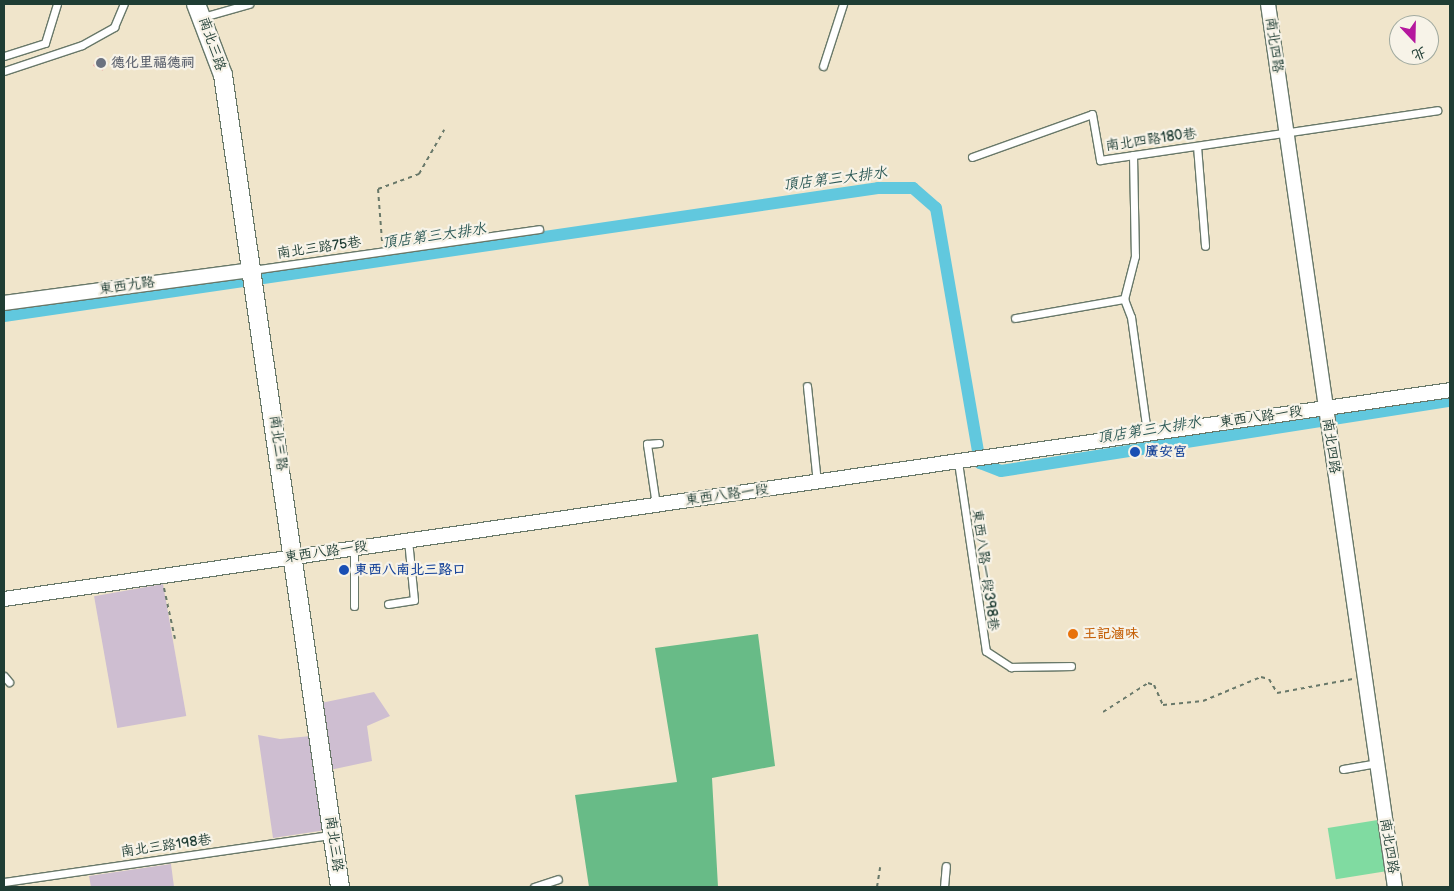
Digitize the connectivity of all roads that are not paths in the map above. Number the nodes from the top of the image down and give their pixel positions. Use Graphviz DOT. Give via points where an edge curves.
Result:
graph roads {
  1 [pos="57,4"];
  2 [pos="124,4"];
  3 [pos="248,4"];
  4 [pos="843,4"];
  5 [pos="1268,4"];
  6 [pos="200,10"];
  7 [pos="4,56"];
  8 [pos="822,66"];
  9 [pos="4,71"];
  10 [pos="1437,110"];
  11 [pos="1287,132"];
  12 [pos="1197,146"];
  13 [pos="1133,155"];
  14 [pos="972,157"];
  15 [pos="539,229"];
  16 [pos="1205,246"];
  17 [pos="251,270"];
  18 [pos="1124,299"];
  19 [pos="4,303"];
  20 [pos="1015,318"];
  21 [pos="807,386"];
  22 [pos="1450,390"];
  23 [pos="1326,408"];
  24 [pos="1147,432"];
  25 [pos="659,443"];
  26 [pos="958,462"];
  27 [pos="817,482"];
  28 [pos="656,505"];
  29 [pos="408,540"];
  30 [pos="354,548"];
  31 [pos="295,557"];
  32 [pos="4,599"];
  33 [pos="388,604"];
  34 [pos="354,606"];
  35 [pos="1071,666"];
  36 [pos="1376,763"];
  37 [pos="1343,769"];
  38 [pos="333,835"];
  39 [pos="946,866"];
  40 [pos="558,879"];
  41 [pos="4,882"];
  42 [pos="340,887"];
  43 [pos="534,887"];
  44 [pos="944,887"];
  45 [pos="1395,887"];
  1 -- 7 [label="lane" via="44,43"];
  2 -- 9 [label="lane" via="114,27 82,44"];
  3 -- 6 [label="lane"];
  4 -- 8 [label="lane"];
  5 -- 11 [label="street, 南北四路"];
  6 -- 17 [label="street, 南北三路" via="223,75"];
  10 -- 11 [label="lane, 南北四路180巷"];
  11 -- 12 [label="lane, 南北四路180巷"];
  11 -- 23 [label="street, 南北四路"];
  12 -- 13 [label="lane, 南北四路180巷"];
  12 -- 16 [label="lane"];
  13 -- 14 [label="lane, 南北四路180巷" via="1100,160 1092,114"];
  13 -- 18 [label="lane" via="1135,256"];
  15 -- 17 [label="lane, 南北三路75巷"];
  17 -- 19 [label="street, 東西九路"];
  17 -- 31 [label="street, 南北三路"];
  18 -- 20 [label="lane"];
  18 -- 24 [label="lane" via="1131,317"];
  21 -- 27 [label="lane"];
  22 -- 23 [label="street, 東西八路一段"];
  23 -- 24 [label="street, 東西八路一段"];
  23 -- 36 [label="street, 南北四路"];
  24 -- 26 [label="street, 東西八路一段"];
  25 -- 28 [label="lane" via="647,444"];
  26 -- 27 [label="street, 東西八路一段"];
  26 -- 35 [label="lane, 東西八路一段398巷" via="986,651 1011,667"];
  27 -- 28 [label="street, 東西八路一段"];
  28 -- 29 [label="street, 東西八路一段"];
  29 -- 30 [label="street, 東西八路一段"];
  29 -- 33 [label="lane" via="414,600"];
  30 -- 31 [label="street, 東西八路一段"];
  30 -- 34 [label="lane"];
  31 -- 32 [label="street, 東西八路一段"];
  31 -- 38 [label="street, 南北三路"];
  36 -- 37 [label="lane"];
  36 -- 45 [label="street, 南北四路"];
  38 -- 41 [label="lane, 南北三路198巷"];
  38 -- 42 [label="street, 南北三路"];
  39 -- 44 [label="lane"];
  40 -- 43 [label="lane"];
}
